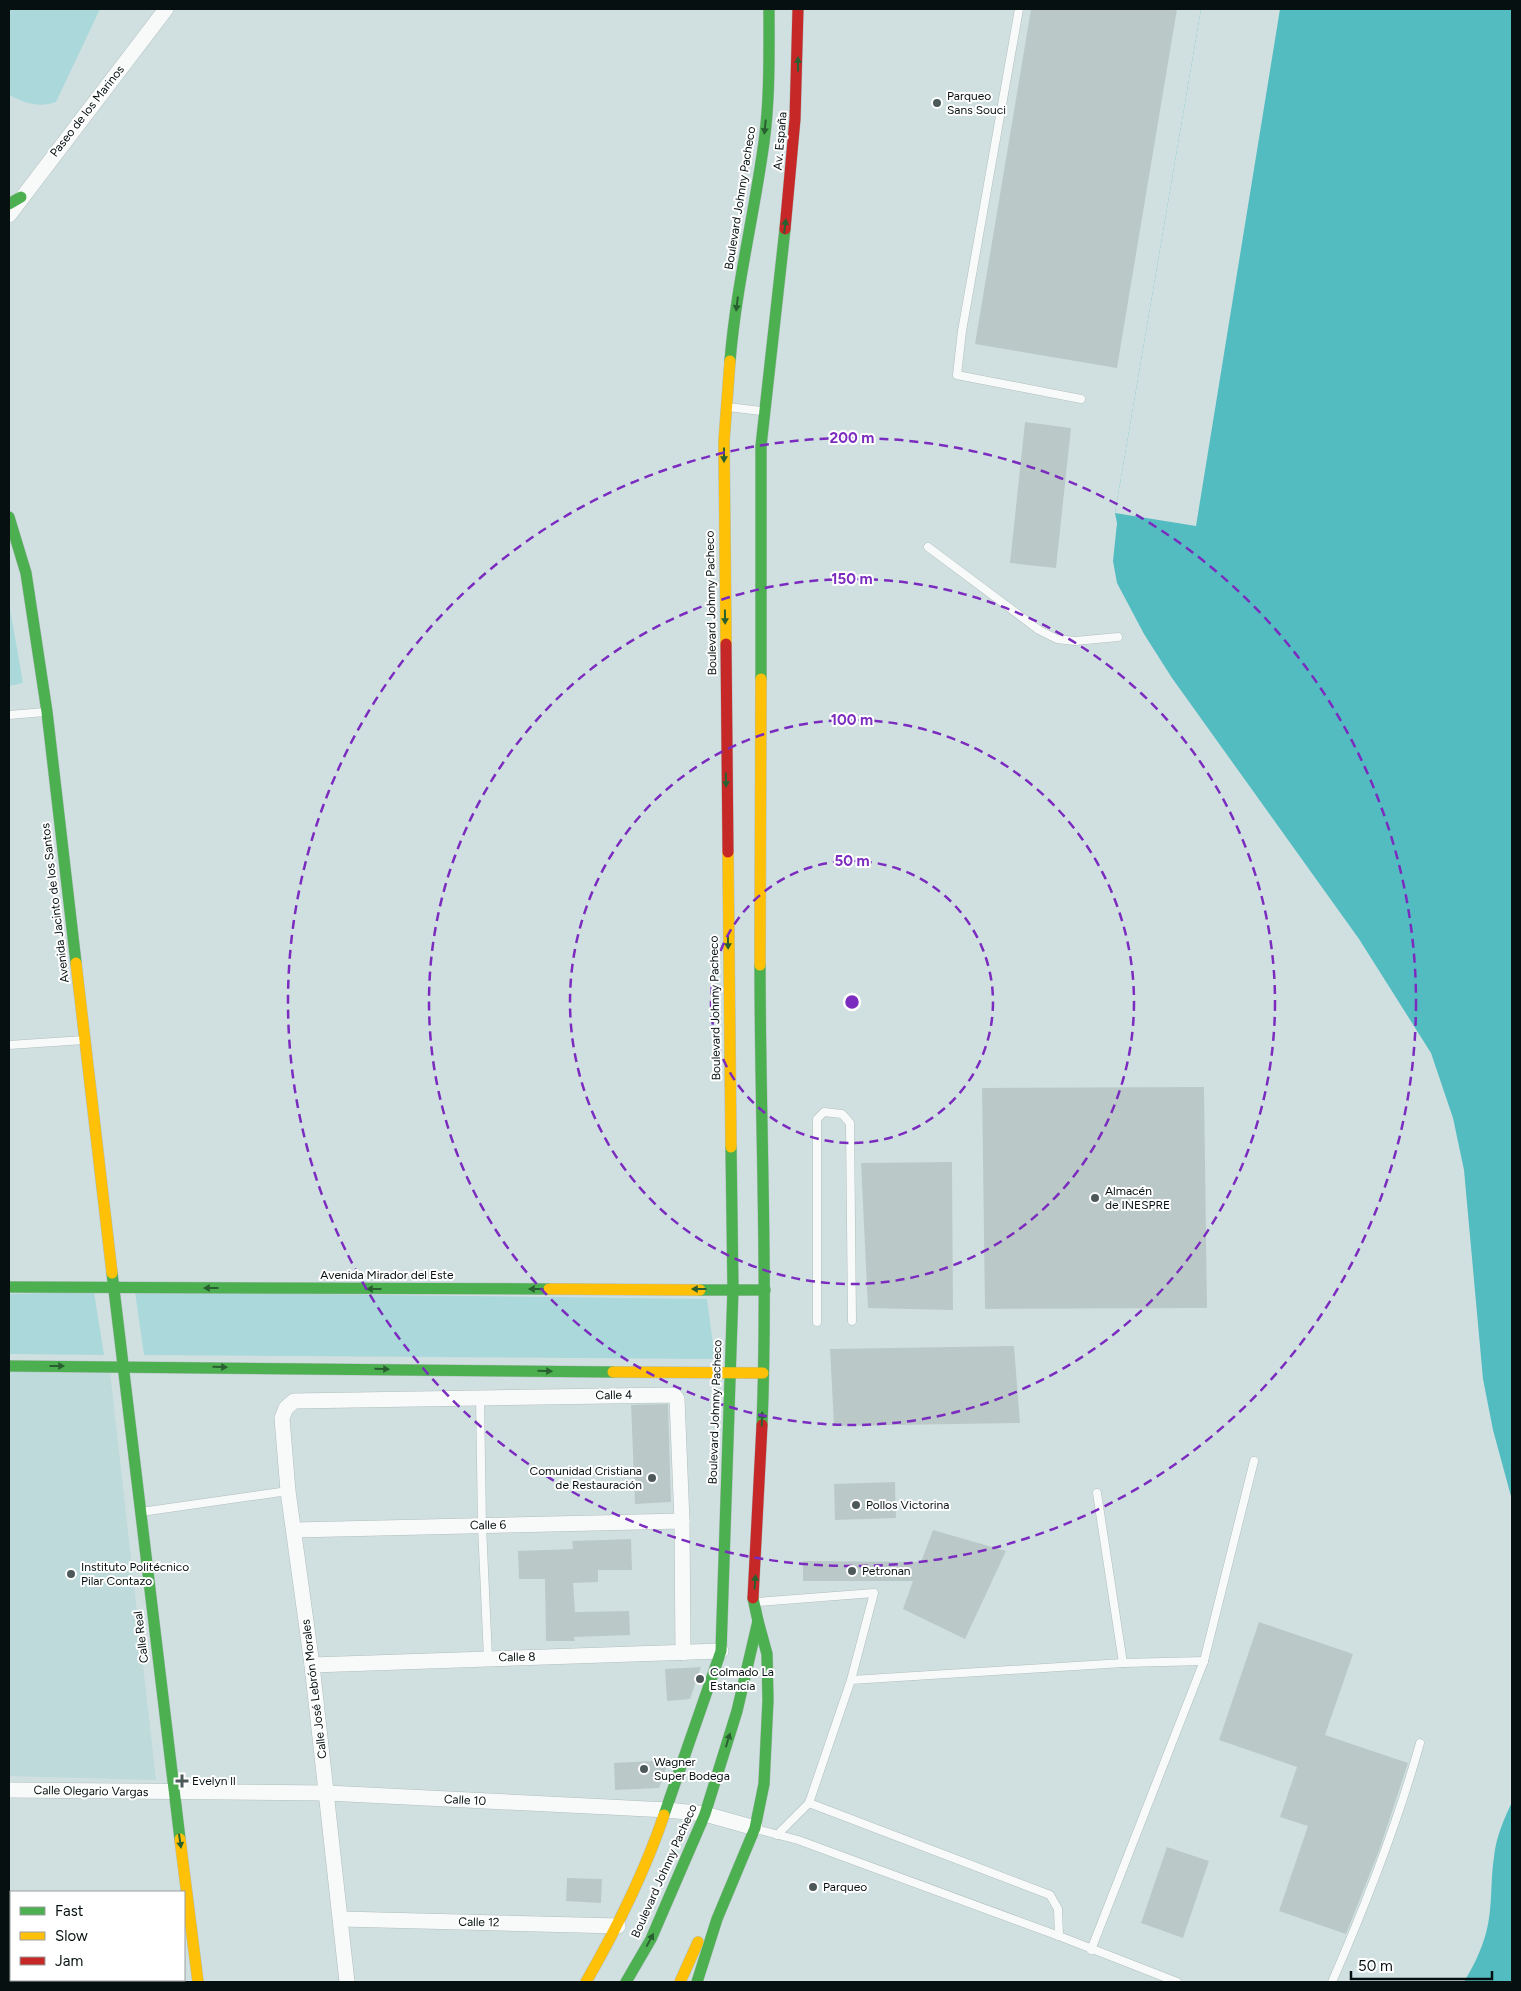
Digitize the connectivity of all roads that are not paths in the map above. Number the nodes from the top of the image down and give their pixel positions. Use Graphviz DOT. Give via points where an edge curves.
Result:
graph roads {
  1 [pos="166,9"];
  2 [pos="769,9"];
  3 [pos="798,9"];
  4 [pos="1019,9"];
  5 [pos="15,200"];
  6 [pos="9,215"];
  7 [pos="779,274"];
  8 [pos="1081,399"];
  9 [pos="726,406"];
  10 [pos="764,412"];
  11 [pos="9,517"];
  12 [pos="928,547"];
  13 [pos="1118,637"];
  14 [pos="47,712"];
  15 [pos="9,715"];
  16 [pos="84,1040"];
  17 [pos="9,1045"];
  18 [pos="9,1287"];
  19 [pos="115,1288"];
  20 [pos="732,1289"];
  21 [pos="765,1290"];
  22 [pos="852,1321"];
  23 [pos="817,1322"];
  24 [pos="9,1366"];
  25 [pos="123,1366"];
  26 [pos="730,1372"];
  27 [pos="764,1373"];
  28 [pos="480,1397"];
  29 [pos="294,1401"];
  30 [pos="1254,1460"];
  31 [pos="288,1491"];
  32 [pos="1097,1493"];
  33 [pos="140,1512"];
  34 [pos="682,1521"];
  35 [pos="482,1526"];
  36 [pos="294,1530"];
  37 [pos="753,1602"];
  38 [pos="758,1621"];
  39 [pos="721,1652"];
  40 [pos="683,1653"];
  41 [pos="488,1658"];
  42 [pos="1204,1660"];
  43 [pos="1122,1663"];
  44 [pos="312,1665"];
  45 [pos="851,1680"];
  46 [pos="1420,1743"];
  47 [pos="9,1790"];
  48 [pos="173,1793"];
  49 [pos="326,1793"];
  50 [pos="810,1804"];
  51 [pos="668,1810"];
  52 [pos="705,1814"];
  53 [pos="754,1828"];
  54 [pos="777,1835"];
  55 [pos="183,1891"];
  56 [pos="185,1906"];
  57 [pos="341,1919"];
  58 [pos="717,1919"];
  59 [pos="618,1926"];
  60 [pos="188,1934"];
  61 [pos="1059,1936"];
  62 [pos="1091,1950"];
  63 [pos="198,1982"];
  64 [pos="347,1982"];
  65 [pos="586,1982"];
  66 [pos="626,1982"];
  67 [pos="680,1982"];
  68 [pos="697,1982"];
  69 [pos="1177,1982"];
  70 [pos="1332,1982"];
  1 -- 5 [label="street, Paseo de los Marinos"];
  2 -- 9 [label="main road, Boulevard Johnny Pacheco, one-way" via="770,82 764,142 744,256"];
  7 -- 3 [label="main road, Av. España, one-way" via="798,87"];
  4 -- 8 [label="lane" via="957,375"];
  5 -- 6 [label="street, Paseo de los Marinos"];
  7 -- 10 [label="main road, Boulevard Johnny Pacheco"];
  9 -- 10 [label="lane"];
  9 -- 20 [label="main road, Boulevard Johnny Pacheco, one-way" via="723,487"];
  10 -- 21 [label="main road, Boulevard Johnny Pacheco" via="761,446 760,1097"];
  11 -- 14 [label="main road, Avenida Jacinto de los Santos" via="26,573"];
  12 -- 13 [label="lane" via="1039,630 1057,639 1075,641"];
  14 -- 15 [label="lane"];
  14 -- 16 [label="main road, Avenida Jacinto de los Santos"];
  16 -- 17 [label="lane"];
  16 -- 19 [label="main road, Avenida Jacinto de los Santos"];
  18 -- 19 [label="main road, Avenida Mirador del Este"];
  20 -- 19 [label="main road, Avenida Mirador del Este, one-way"];
  19 -- 25 [label="main road, Calle Real"];
  20 -- 21 [label="main road, Avenida Mirador del Este"];
  20 -- 26 [label="main road, Boulevard Johnny Pacheco"];
  21 -- 27 [label="main road, Boulevard Johnny Pacheco"];
  22 -- 23 [label="lane" via="850,1123 842,1114 824,1112 817,1120"];
  24 -- 25 [label="main road, one-way"];
  25 -- 26 [label="main road, one-way"];
  25 -- 33 [label="main road, Calle Real"];
  26 -- 27 [label="main road"];
  26 -- 39 [label="main road, Boulevard Johnny Pacheco"];
  37 -- 27 [label="main road, Boulevard Johnny Pacheco, one-way"];
  28 -- 29 [label="street, Calle 4"];
  28 -- 34 [label="street, Calle 4" via="674,1395 677,1399"];
  28 -- 35 [label="lane"];
  29 -- 31 [label="street, Calle José Lebrón Morales" via="282,1418"];
  30 -- 42 [label="lane"];
  31 -- 33 [label="lane"];
  31 -- 36 [label="street, Calle José Lebrón Morales"];
  32 -- 43 [label="lane"];
  33 -- 48 [label="main road, Calle Real"];
  34 -- 35 [label="street, Calle 6"];
  34 -- 40 [label="street, Calle 4"];
  35 -- 36 [label="street, Calle 6"];
  35 -- 41 [label="lane"];
  36 -- 44 [label="street, Calle José Lebrón Morales"];
  37 -- 38 [label="main road, Boulevard Johnny Pacheco"];
  37 -- 45 [label="lane" via="874,1593"];
  52 -- 38 [label="main road, Boulevard Johnny Pacheco, one-way" via="737,1711"];
  38 -- 53 [label="main road" via="767,1654 768,1700 764,1784"];
  39 -- 40 [label="street, Calle 8"];
  39 -- 51 [label="main road, Boulevard Johnny Pacheco"];
  40 -- 41 [label="street, Calle 8"];
  41 -- 44 [label="street, Calle 8"];
  42 -- 43 [label="lane"];
  42 -- 62 [label="lane"];
  43 -- 45 [label="lane"];
  44 -- 49 [label="street, Calle José Lebrón Morales"];
  45 -- 50 [label="lane"];
  46 -- 70 [label="lane" via="1378,1871"];
  47 -- 48 [label="street, Calle Olegario Vargas"];
  48 -- 49 [label="street, Calle 10"];
  48 -- 55 [label="main road, Calle Real, one-way"];
  49 -- 51 [label="street, Calle 10"];
  49 -- 57 [label="street, Calle José Lebrón Morales"];
  50 -- 54 [label="lane"];
  50 -- 61 [label="lane" via="1050,1895 1058,1909"];
  51 -- 52 [label="street, Calle 10"];
  51 -- 59 [label="main road, Boulevard Johnny Pacheco"];
  52 -- 53 [label="street, Calle 10"];
  66 -- 52 [label="main road, Boulevard Johnny Pacheco, one-way" via="651,1939"];
  53 -- 54 [label="lane"];
  53 -- 58 [label="main road"];
  54 -- 61 [label="lane"];
  56 -- 60 [label="main road, Calle Real, one-way"];
  57 -- 59 [label="street, Calle 12"];
  57 -- 64 [label="street, Calle José Lebrón Morales"];
  58 -- 67 [label="main road" via="695,1945"];
  58 -- 68 [label="main road"];
  59 -- 65 [label="main road, Boulevard Johnny Pacheco"];
  60 -- 63 [label="main road, Calle Real"];
  61 -- 62 [label="lane"];
  62 -- 69 [label="lane"];
}
